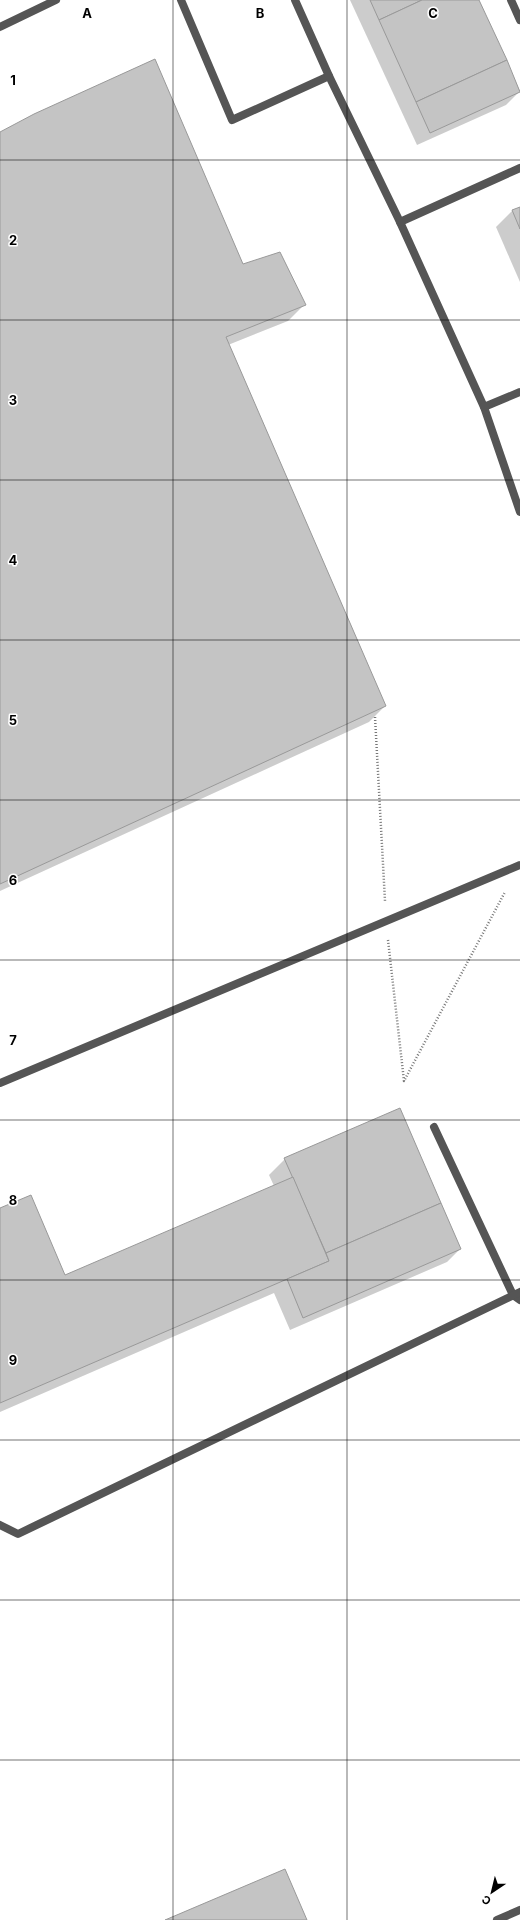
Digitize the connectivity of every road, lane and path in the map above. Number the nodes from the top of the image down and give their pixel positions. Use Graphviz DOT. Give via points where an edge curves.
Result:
graph roads {
  1 [pos="56,0"];
  2 [pos="181,0"];
  3 [pos="295,0"];
  4 [pos="511,0"];
  5 [pos="520,20"];
  6 [pos="0,26"];
  7 [pos="329,76"];
  8 [pos="520,168"];
  9 [pos="400,222"];
  10 [pos="520,392"];
  11 [pos="484,407"];
  12 [pos="520,512"];
  13 [pos="520,865"];
  14 [pos="0,1083"];
  15 [pos="434,1127"];
  16 [pos="518,1296"];
  17 [pos="0,1525"];
  18 [pos="520,1910"];
  19 [pos="497,1920"];
  1 -- 6 [label="lane"];
  2 -- 7 [label="lane" via="232,120"];
  3 -- 7 [label="lane"];
  4 -- 5 [label="lane"];
  7 -- 9 [label="lane"];
  8 -- 9 [label="lane"];
  9 -- 11 [label="lane"];
  10 -- 11 [label="lane"];
  11 -- 12 [label="lane"];
  13 -- 14 [label="lane"];
  15 -- 16 [label="lane"];
  16 -- 17 [label="lane" via="18,1534"];
  18 -- 19 [label="lane"];
}
